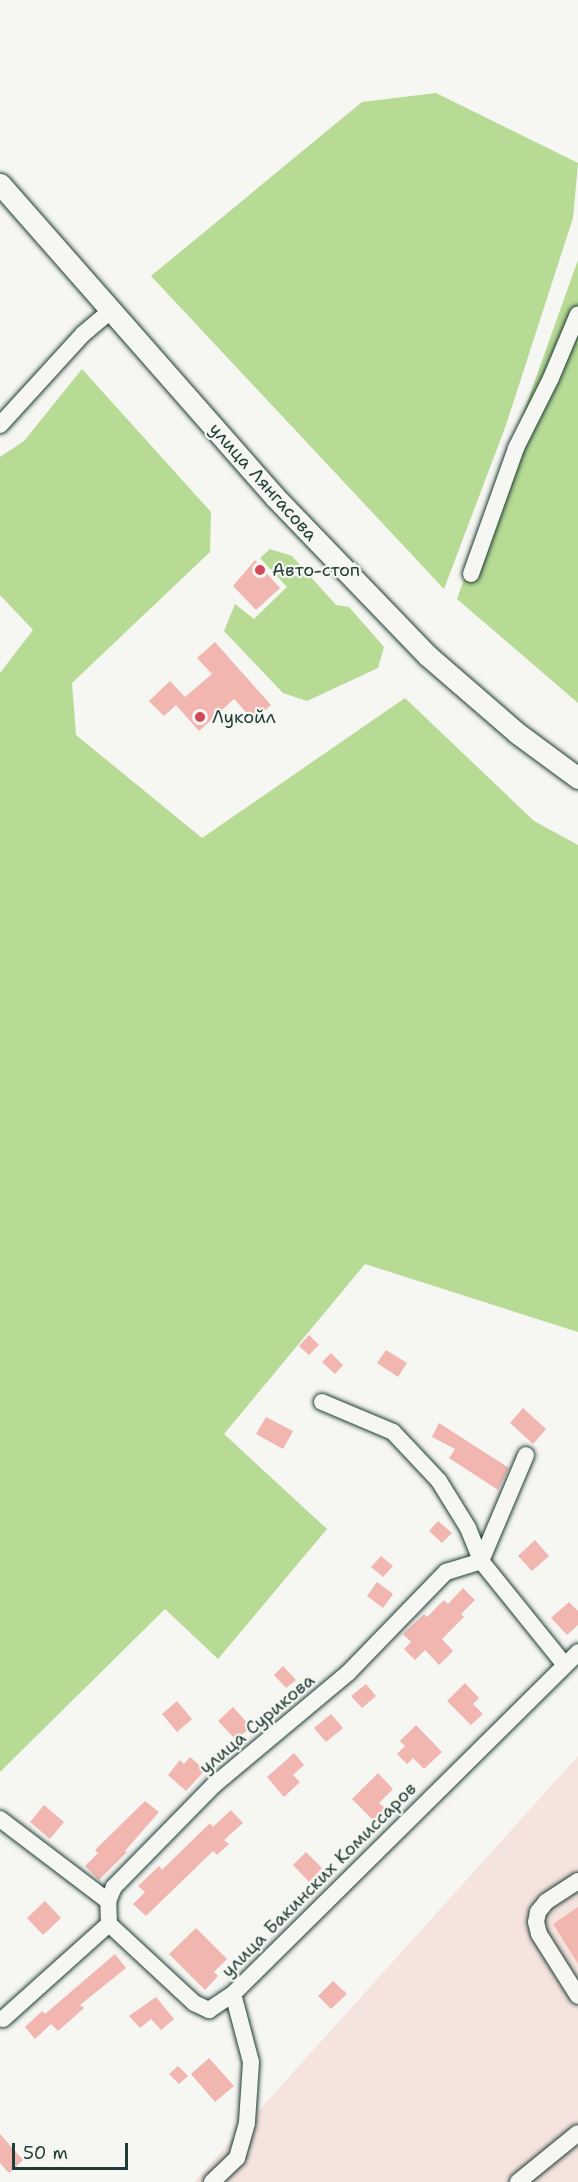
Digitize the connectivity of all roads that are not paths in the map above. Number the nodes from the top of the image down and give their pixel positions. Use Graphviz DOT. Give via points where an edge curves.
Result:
graph roads {
  1 [pos="0,184"];
  2 [pos="110,311"];
  3 [pos="578,314"];
  4 [pos="1,428"];
  5 [pos="471,574"];
  6 [pos="578,777"];
  7 [pos="322,1402"];
  8 [pos="526,1455"];
  9 [pos="481,1561"];
  10 [pos="578,1652"];
  11 [pos="564,1664"];
  12 [pos="0,1819"];
  13 [pos="578,1881"];
  14 [pos="108,1901"];
  15 [pos="109,1924"];
  16 [pos="233,1994"];
  17 [pos="578,1996"];
  18 [pos="3,2019"];
  19 [pos="578,2133"];
  20 [pos="212,2182"];
  21 [pos="518,2182"];
  1 -- 2 [label="main road, улица Лянгасова"];
  2 -- 4 [label="street" via="84,334"];
  2 -- 6 [label="main road, улица Лянгасова" via="274,497 427,655 517,734"];
  3 -- 5 [label="street" via="516,448"];
  7 -- 9 [label="street" via="393,1432 439,1480 468,1528"];
  8 -- 9 [label="street"];
  9 -- 11 [label="street"];
  9 -- 14 [label="street, улица Сурикова" via="446,1572 348,1673 214,1785 114,1887"];
  10 -- 11 [label="street, улица Бакинских Комиссаров"];
  11 -- 16 [label="street, улица Бакинских Комиссаров"];
  12 -- 14 [label="street"];
  13 -- 17 [label="street" via="546,1902 536,1922 539,1934"];
  14 -- 15 [label="street"];
  15 -- 16 [label="street" via="194,2003 209,2010"];
  15 -- 18 [label="street"];
  16 -- 20 [label="street, улица Бакинских Комиссаров" via="251,2062 247,2122 237,2158"];
  19 -- 21 [label="street"];
}
